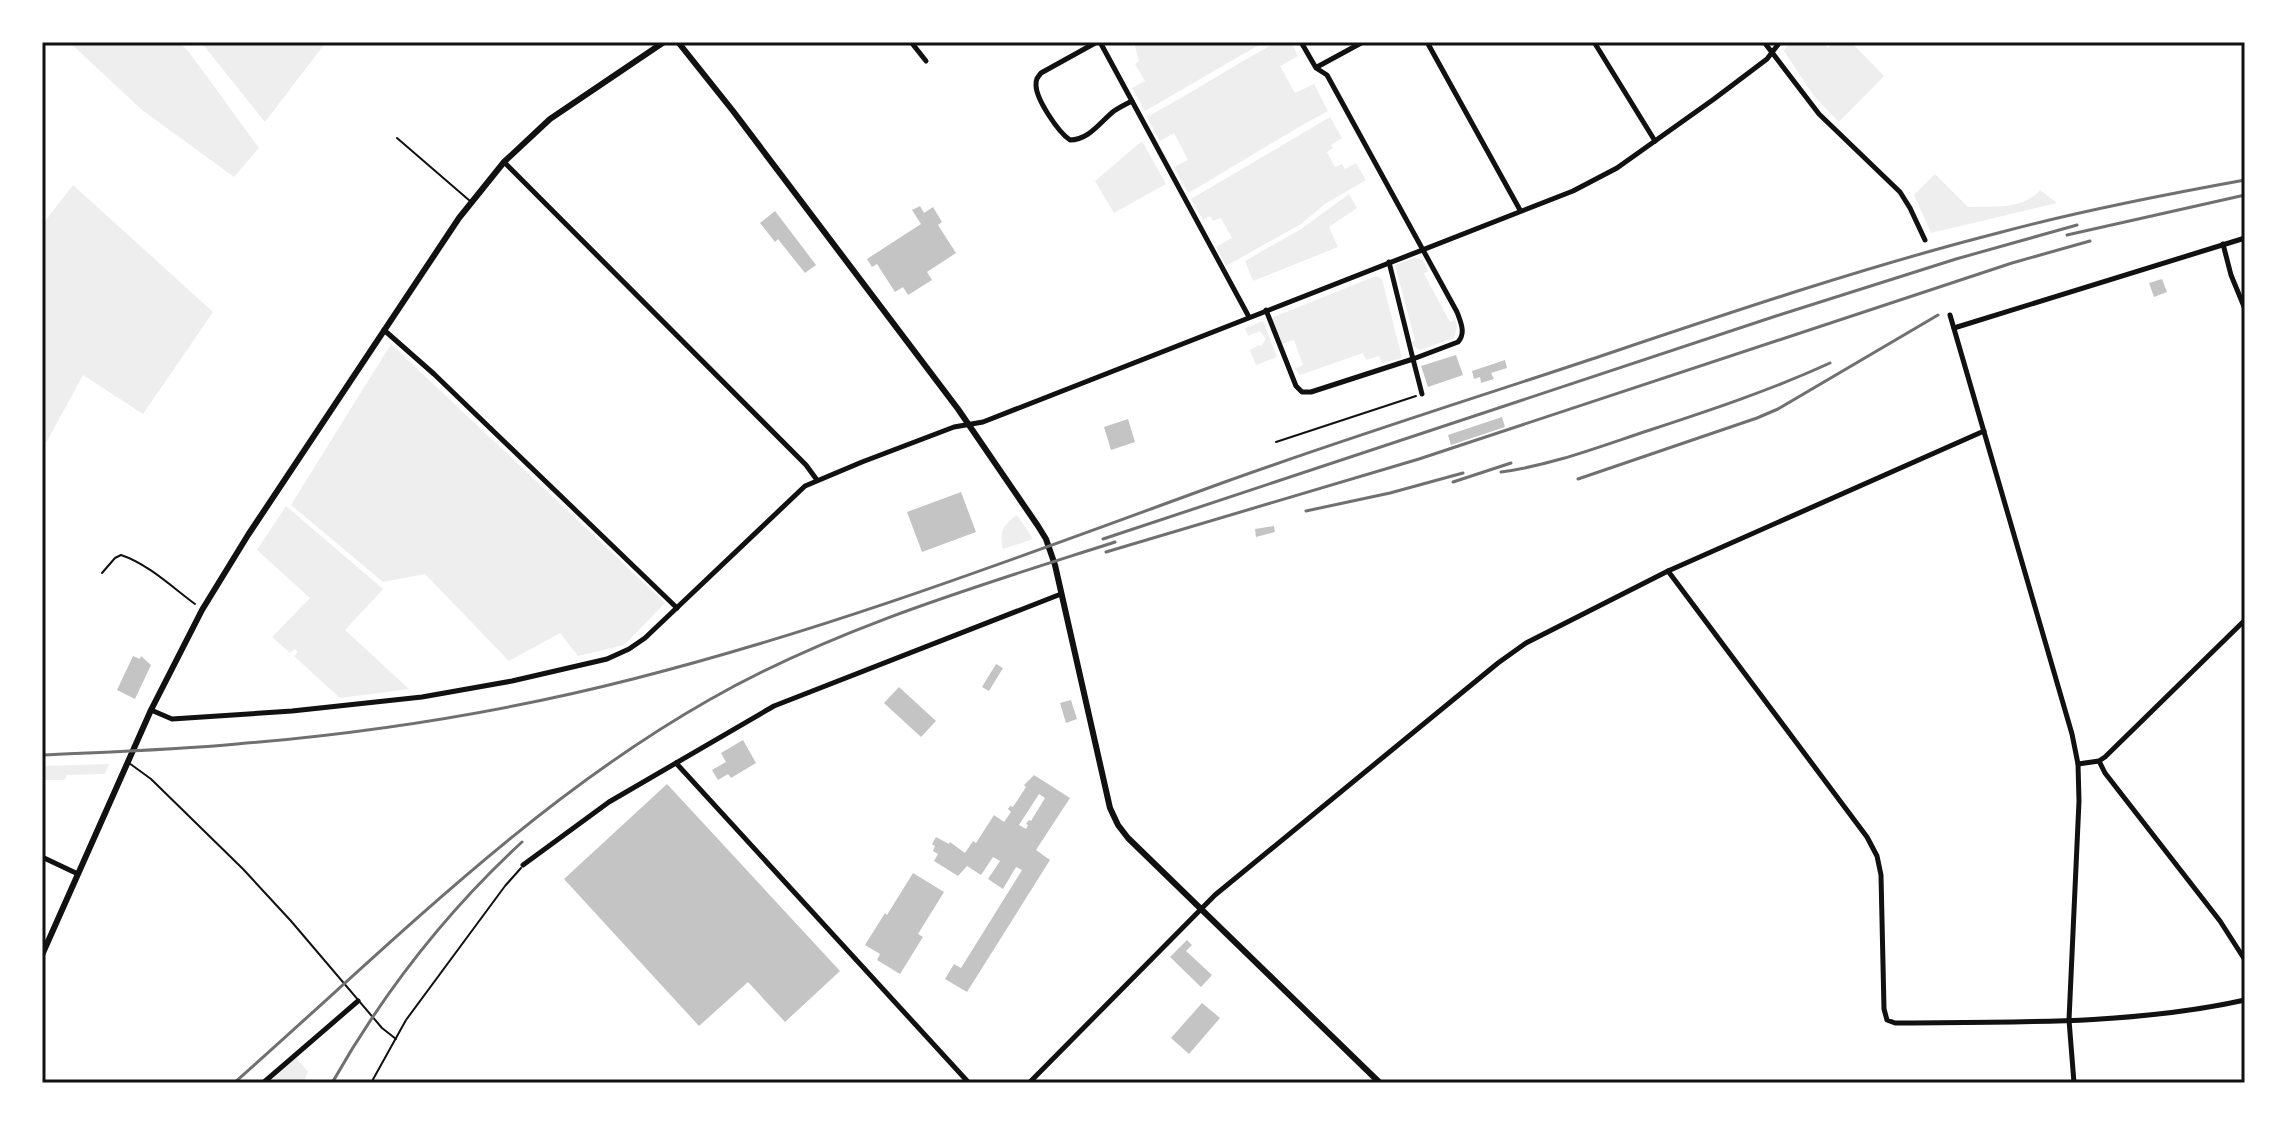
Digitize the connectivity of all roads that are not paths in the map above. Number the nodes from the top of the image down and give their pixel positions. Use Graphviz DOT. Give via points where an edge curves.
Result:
graph roads {
  1 [pos="664,42"];
  2 [pos="678,42"];
  3 [pos="911,42"];
  4 [pos="1099,42"];
  5 [pos="1301,42"];
  6 [pos="1363,42"];
  7 [pos="1427,42"];
  8 [pos="1594,42"];
  9 [pos="1764,42"];
  10 [pos="1780,42"];
  11 [pos="1772,52"];
  12 [pos="926,61"];
  13 [pos="1316,68"];
  14 [pos="1132,101"];
  15 [pos="397,138"];
  16 [pos="1655,141"];
  17 [pos="504,162"];
  18 [pos="471,202"];
  19 [pos="1520,210"];
  20 [pos="2245,238"];
  21 [pos="1925,240"];
  22 [pos="2223,244"];
  23 [pos="1421,249"];
  24 [pos="1389,262"];
  25 [pos="2245,309"];
  26 [pos="1266,310"];
  27 [pos="1950,315"];
  28 [pos="1249,317"];
  29 [pos="1954,328"];
  30 [pos="384,330"];
  31 [pos="1413,359"];
  32 [pos="1422,394"];
  33 [pos="968,424"];
  34 [pos="1984,431"];
  35 [pos="817,480"];
  36 [pos="1668,571"];
  37 [pos="1061,594"];
  38 [pos="677,608"];
  39 [pos="2245,620"];
  40 [pos="151,710"];
  41 [pos="2099,761"];
  42 [pos="128,763"];
  43 [pos="676,763"];
  44 [pos="2078,764"];
  45 [pos="42,857"];
  46 [pos="523,865"];
  47 [pos="78,874"];
  48 [pos="1201,908"];
  49 [pos="42,955"];
  50 [pos="2245,960"];
  51 [pos="2245,1000"];
  52 [pos="358,1001"];
  53 [pos="2069,1020"];
  54 [pos="396,1039"];
  55 [pos="263,1083"];
  56 [pos="371,1083"];
  57 [pos="969,1083"];
  58 [pos="1029,1083"];
  59 [pos="1380,1083"];
  60 [pos="2074,1083"];
  1 -- 17 [label="street" via="550,119"];
  2 -- 33 [label="street"];
  3 -- 12 [label="street"];
  4 -- 14 [label="street"];
  4 -- 14 [label="street" via="1036,80 1056,128 1070,140 1079,140"];
  5 -- 13 [label="street"];
  6 -- 13 [label="street"];
  7 -- 19 [label="street"];
  8 -- 16 [label="street"];
  9 -- 11 [label="street"];
  10 -- 11 [label="street"];
  11 -- 16 [label="street"];
  11 -- 21 [label="street" via="1819,114 1900,192"];
  13 -- 23 [label="street" via="1327,75"];
  14 -- 28 [label="street"];
  15 -- 18 [label="lane"];
  16 -- 19 [label="street" via="1595,180"];
  17 -- 18 [label="street"];
  17 -- 35 [label="street"];
  18 -- 30 [label="street"];
  19 -- 23 [label="street"];
  20 -- 22 [label="street"];
  22 -- 25 [label="street"];
  22 -- 29 [label="street"];
  23 -- 24 [label="street"];
  23 -- 31 [label="street" via="1463,328 1454,345"];
  24 -- 26 [label="street"];
  24 -- 31 [label="street"];
  26 -- 28 [label="street"];
  26 -- 31 [label="street" via="1302,392"];
  27 -- 29 [label="street"];
  28 -- 33 [label="street"];
  29 -- 34 [label="street"];
  30 -- 38 [label="street"];
  30 -- 40 [label="street" via="202,610"];
  31 -- 32 [label="street"];
  33 -- 35 [label="street"];
  33 -- 37 [label="street" via="1046,539"];
  34 -- 36 [label="street"];
  34 -- 44 [label="street"];
  35 -- 38 [label="street"];
  36 -- 48 [label="street" via="1507,656"];
  36 -- 53 [label="street" via="1877,856 1887,1020"];
  37 -- 43 [label="street" via="774,706"];
  37 -- 48 [label="street" via="1110,808 1128,838"];
  38 -- 40 [label="street" via="645,638 607,659 512,681 292,711 172,719"];
  39 -- 41 [label="street"];
  40 -- 42 [label="street"];
  41 -- 44 [label="street"];
  41 -- 50 [label="street"];
  42 -- 47 [label="street"];
  42 -- 52 [label="lane" via="243,869"];
  43 -- 46 [label="street" via="609,802"];
  43 -- 57 [label="street"];
  44 -- 53 [label="street"];
  45 -- 47 [label="street"];
  46 -- 54 [label="lane"];
  47 -- 49 [label="street"];
  48 -- 58 [label="street"];
  48 -- 59 [label="street"];
  51 -- 53 [label="street" via="2202,1009"];
  52 -- 54 [label="lane"];
  52 -- 55 [label="street"];
  53 -- 60 [label="street"];
  54 -- 56 [label="lane"];
}
